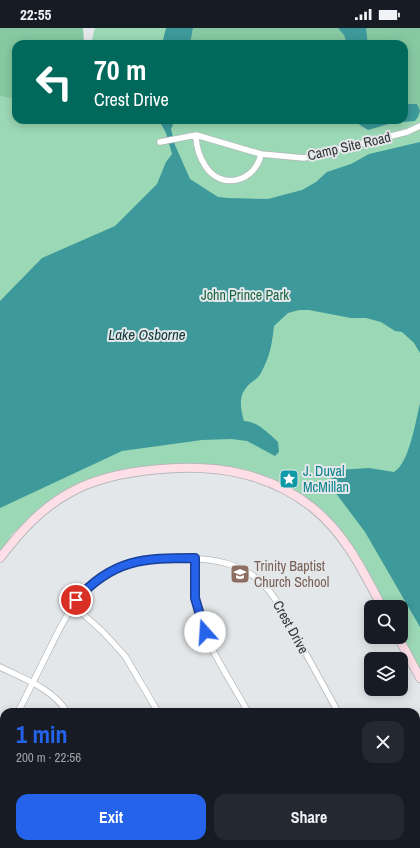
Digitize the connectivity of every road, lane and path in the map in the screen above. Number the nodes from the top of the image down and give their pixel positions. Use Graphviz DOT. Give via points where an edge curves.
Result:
graph roads {
  1 [pos="420,126"];
  2 [pos="420,130"];
  3 [pos="407,132"];
  4 [pos="196,135"];
  5 [pos="160,142"];
  6 [pos="260,154"];
  7 [pos="0,558"];
  8 [pos="195,558"];
  9 [pos="378,600"];
  10 [pos="73,605"];
  11 [pos="402,644"];
  12 [pos="0,667"];
  13 [pos="420,678"];
  14 [pos="32,683"];
  15 [pos="20,708"];
  16 [pos="64,708"];
  17 [pos="156,708"];
  18 [pos="246,708"];
  19 [pos="336,708"];
  1 -- 3 [label="street, Camp Site Road"];
  2 -- 3 [label="street"];
  3 -- 6 [label="street, Camp Site Road" via="304,158"];
  4 -- 5 [label="street, Camp Site Road"];
  4 -- 6 [label="street, Camp Site Road"];
  4 -- 6 [label="street" via="206,167 224,180 240,180 249,176 256,169"];
  7 -- 9 [label="street" via="37,516 70,493 89,484 160,470 225,470 268,482 288,492 327,520 351,550"];
  8 -- 10 [label="street, Crest Drive" via="149,558 120,566 94,582"];
  8 -- 18 [label="street" via="195,598 200,619 210,644"];
  8 -- 19 [label="street, Crest Drive" via="231,564 243,569 262,583 278,602"];
  10 -- 14 [label="street, Crest Drive"];
  10 -- 17 [label="street" via="104,632 125,656"];
  11 -- 13 [label="street"];
  12 -- 14 [label="street"];
  14 -- 15 [label="street, Crest Drive"];
  14 -- 16 [label="street" via="53,695"];
}
